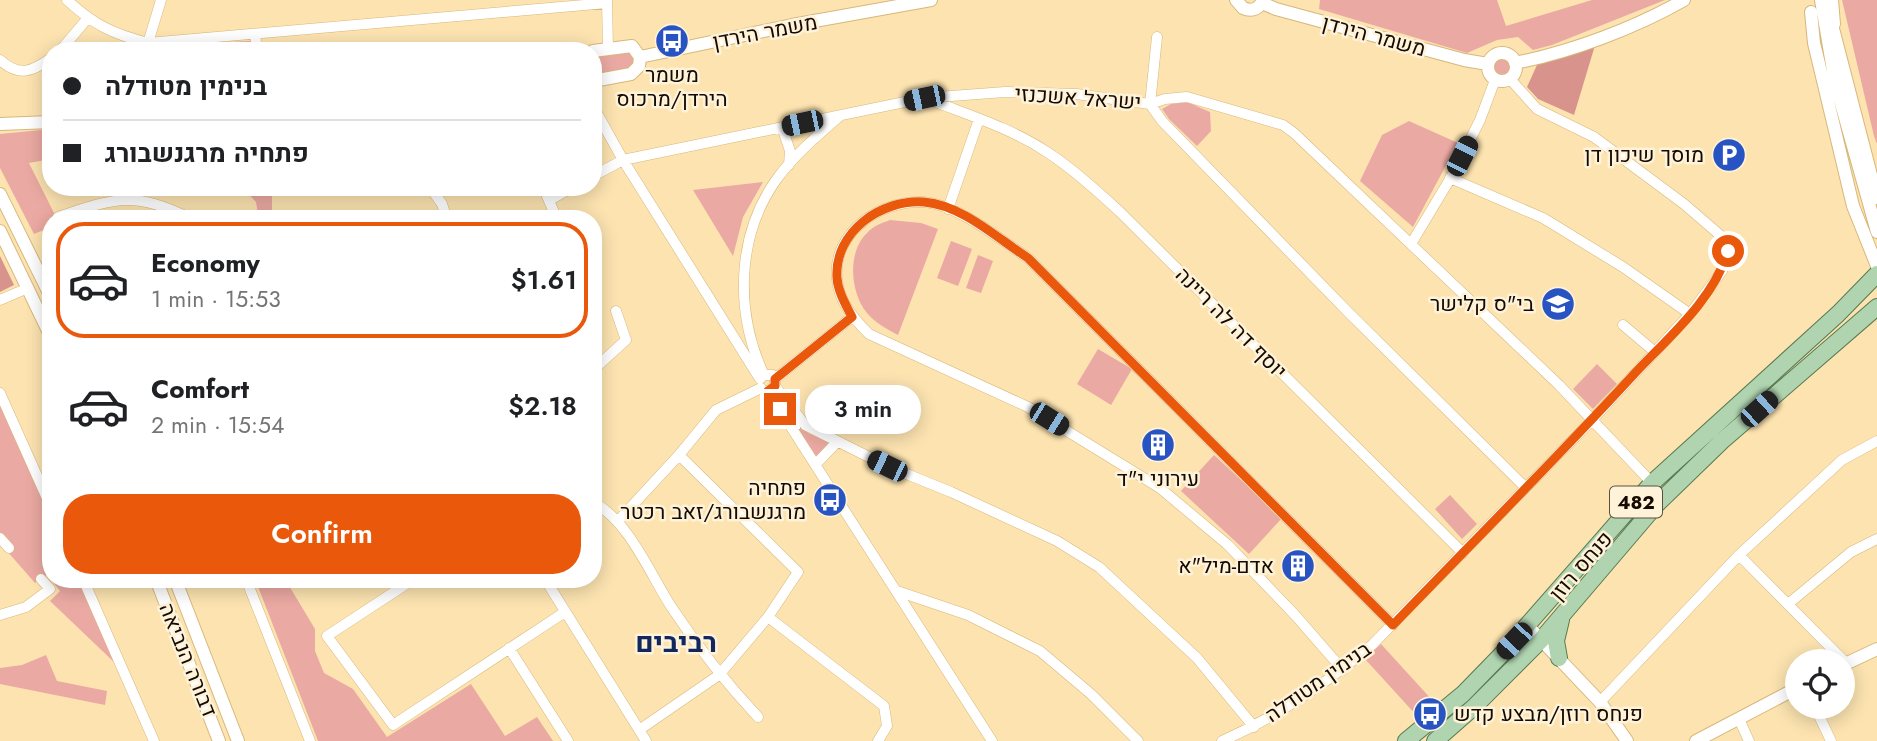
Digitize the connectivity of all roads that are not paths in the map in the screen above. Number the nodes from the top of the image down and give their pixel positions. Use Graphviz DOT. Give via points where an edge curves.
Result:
graph roads {
  1 [pos="67,0"];
  2 [pos="161,0"];
  3 [pos="932,0"];
  4 [pos="1237,0"];
  5 [pos="1684,0"];
  6 [pos="1823,0"];
  7 [pos="1832,0"];
  8 [pos="607,1"];
  9 [pos="1263,1"];
  10 [pos="529,4"];
  11 [pos="1809,6"];
  12 [pos="87,19"];
  13 [pos="1835,32"];
  14 [pos="255,34"];
  15 [pos="1157,37"];
  16 [pos="68,42"];
  17 [pos="144,42"];
  18 [pos="148,42"];
  19 [pos="160,42"];
  20 [pos="256,42"];
  21 [pos="608,49"];
  22 [pos="602,50"];
  23 [pos="640,57"];
  24 [pos="0,60"];
  25 [pos="1515,63"];
  26 [pos="1488,64"];
  27 [pos="42,65"];
  28 [pos="602,79"];
  29 [pos="1510,79"];
  30 [pos="1495,80"];
  31 [pos="1835,82"];
  32 [pos="924,98"];
  33 [pos="1150,104"];
  34 [pos="842,115"];
  35 [pos="979,119"];
  36 [pos="42,123"];
  37 [pos="602,123"];
  38 [pos="0,127"];
  39 [pos="782,127"];
  40 [pos="622,160"];
  41 [pos="789,165"];
  42 [pos="602,171"];
  43 [pos="1450,177"];
  44 [pos="0,194"];
  45 [pos="548,196"];
  46 [pos="557,196"];
  47 [pos="1877,198"];
  48 [pos="550,200"];
  49 [pos="948,209"];
  50 [pos="79,210"];
  51 [pos="173,210"];
  52 [pos="554,210"];
  53 [pos="0,231"];
  54 [pos="1877,232"];
  55 [pos="1411,244"];
  56 [pos="1877,266"];
  57 [pos="1877,274"];
  58 [pos="42,279"];
  59 [pos="28,288"];
  60 [pos="0,300"];
  61 [pos="1877,307"];
  62 [pos="616,311"];
  63 [pos="1690,314"];
  64 [pos="852,317"];
  65 [pos="42,318"];
  66 [pos="1877,322"];
  67 [pos="1623,325"];
  68 [pos="1847,331"];
  69 [pos="1655,352"];
  70 [pos="602,362"];
  71 [pos="767,383"];
  72 [pos="0,393"];
  73 [pos="1592,421"];
  74 [pos="837,442"];
  75 [pos="1877,442"];
  76 [pos="679,455"];
  77 [pos="816,464"];
  78 [pos="1652,483"];
  79 [pos="42,487"];
  80 [pos="1526,488"];
  81 [pos="1657,504"];
  82 [pos="602,509"];
  83 [pos="618,521"];
  84 [pos="0,538"];
  85 [pos="1877,540"];
  86 [pos="9,548"];
  87 [pos="1463,553"];
  88 [pos="1739,555"];
  89 [pos="49,588"];
  90 [pos="87,588"];
  91 [pos="159,588"];
  92 [pos="178,588"];
  93 [pos="250,588"];
  94 [pos="400,588"];
  95 [pos="550,588"];
  96 [pos="896,590"];
  97 [pos="927,602"];
  98 [pos="1788,604"];
  99 [pos="565,612"];
  100 [pos="911,613"];
  101 [pos="0,615"];
  102 [pos="768,617"];
  103 [pos="1561,618"];
  104 [pos="1393,625"];
  105 [pos="1528,626"];
  106 [pos="1541,640"];
  107 [pos="509,648"];
  108 [pos="1830,649"];
  109 [pos="1877,649"];
  110 [pos="1559,658"];
  111 [pos="1855,659"];
  112 [pos="1343,670"];
  113 [pos="719,675"];
  114 [pos="1785,694"];
  115 [pos="1600,702"];
  116 [pos="758,717"];
  117 [pos="1739,719"];
  118 [pos="1821,719"];
  119 [pos="1254,727"];
  120 [pos="639,730"];
  121 [pos="236,736"];
  122 [pos="217,740"];
  123 [pos="155,741"];
  124 [pos="310,741"];
  125 [pos="568,741"];
  126 [pos="646,741"];
  127 [pos="878,741"];
  128 [pos="992,741"];
  129 [pos="1138,741"];
  130 [pos="1222,741"];
  131 [pos="1406,741"];
  132 [pos="1435,741"];
  133 [pos="1627,741"];
  134 [pos="1696,741"];
  135 [pos="1749,741"];
  136 [pos="1831,741"];
  1 -- 12 [label="street"];
  2 -- 18 [label="street"];
  3 -- 23 [label="street, משמר הירדן"];
  4 -- 9 [label="street, משמר הירדן" via="1247,10 1256,9"];
  5 -- 25 [label="street" via="1569,49"];
  6 -- 13 [label="street"];
  6 -- 31 [label="street"];
  7 -- 13 [label="street"];
  8 -- 10 [label="street"];
  8 -- 21 [label="street"];
  9 -- 26 [label="street, משמר הירדן" via="1276,9"];
  10 -- 14 [label="street"];
  11 -- 31 [label="street"];
  11 -- 56 [label="street" via="1817,60 1853,206"];
  12 -- 16 [label="street"];
  12 -- 17 [label="street"];
  13 -- 47 [label="street"];
  14 -- 19 [label="street"];
  14 -- 20 [label="street"];
  15 -- 33 [label="street"];
  21 -- 22 [label="street"];
  21 -- 23 [label="street" via="632,46"];
  23 -- 28 [label="street" via="631,74"];
  24 -- 27 [label="street" via="20,72"];
  25 -- 26 [label="street" via="1501,53"];
  25 -- 29 [label="street"];
  26 -- 30 [label="street"];
  29 -- 30 [label="street"];
  29 -- 63 [label="street, בנימין מטודלה" via="1537,109 1594,138 1720,235 1728,251 1722,271"];
  30 -- 43 [label="street"];
  31 -- 54 [label="street"];
  32 -- 33 [label="street, ישראל אשכנזי" via="1005,92 1076,94"];
  32 -- 34 [label="street, ישראל אשכנזי"];
  32 -- 35 [label="street, יוסף דה לה ריינה"];
  33 -- 55 [label="street, ישראל אשכנזי" via="1187,97 1283,125"];
  33 -- 80 [label="street"];
  34 -- 39 [label="street, ישראל אשכנזי"];
  34 -- 41 [label="street"];
  35 -- 49 [label="street"];
  35 -- 87 [label="street, יוסף דה לה ריינה" via="1048,152 1110,203"];
  36 -- 38 [label="street"];
  37 -- 40 [label="street"];
  39 -- 40 [label="street, ישראל אשכנזי"];
  39 -- 41 [label="street" via="790,151"];
  40 -- 42 [label="street, ישראל אשכנזי"];
  40 -- 71 [label="street"];
  41 -- 71 [label="street" via="761,205 749,237 743,275 748,324"];
  43 -- 55 [label="street"];
  43 -- 63 [label="street" via="1543,218"];
  44 -- 58 [label="street"];
  45 -- 48 [label="street"];
  46 -- 48 [label="street"];
  48 -- 52 [label="street"];
  49 -- 64 [label="street" via="923,202 901,205 860,222 838,261 837,279"];
  49 -- 104 [label="street" via="1028,258"];
  50 -- 51 [label="street" via="131,198"];
  53 -- 59 [label="street"];
  55 -- 73 [label="street, ישראל אשכנזי"];
  57 -- 78 [label="main road, פנחס רוזן / 482"];
  59 -- 60 [label="street"];
  59 -- 65 [label="street"];
  61 -- 68 [label="main road, פנחס רוזן / 482"];
  62 -- 70 [label="street" via="626,340"];
  63 -- 69 [label="street, בנימין מטודלה"];
  64 -- 71 [label="street"];
  64 -- 112 [label="street" via="891,346 1028,407 1160,488 1228,545"];
  66 -- 68 [label="main road"];
  67 -- 69 [label="street"];
  68 -- 81 [label="main road, פנחס רוזן / 482"];
  69 -- 73 [label="street, בנימין מטודלה"];
  71 -- 74 [label="street" via="805,425"];
  71 -- 76 [label="street" via="716,410"];
  71 -- 77 [label="street"];
  72 -- 79 [label="street"];
  73 -- 78 [label="street, ישראל אשכנזי"];
  73 -- 80 [label="street, בנימין מטודלה"];
  74 -- 77 [label="street"];
  74 -- 119 [label="street" via="1057,541 1099,567 1197,658"];
  75 -- 88 [label="street" via="1842,460"];
  76 -- 83 [label="street"];
  76 -- 102 [label="street" via="798,572"];
  77 -- 96 [label="street"];
  78 -- 81 [label="street"];
  78 -- 105 [label="main road, פנחס רוזן / 482"];
  80 -- 87 [label="street, בנימין מטודלה"];
  81 -- 103 [label="main road, פנחס רוזן / 482"];
  82 -- 83 [label="street"];
  83 -- 113 [label="street"];
  84 -- 86 [label="street"];
  85 -- 98 [label="street" via="1851,552"];
  87 -- 104 [label="street, בנימין מטודלה"];
  88 -- 98 [label="street"];
  88 -- 115 [label="street"];
  89 -- 101 [label="street" via="26,607"];
  90 -- 123 [label="street"];
  91 -- 122 [label="street, דבורה הנביאה"];
  92 -- 121 [label="street, דבורה הנביאה"];
  93 -- 124 [label="street"];
  94 -- 107 [label="street" via="327,636 393,725"];
  95 -- 99 [label="street"];
  96 -- 97 [label="street"];
  96 -- 100 [label="street"];
  97 -- 100 [label="street"];
  97 -- 129 [label="street" via="968,615 1040,651"];
  98 -- 108 [label="street"];
  99 -- 107 [label="street"];
  99 -- 120 [label="street"];
  100 -- 128 [label="street"];
  102 -- 113 [label="street"];
  102 -- 127 [label="street" via="884,706 887,726"];
  103 -- 106 [label="main road, פנחס רוזן / 482"];
  103 -- 110 [label="main road" via="1556,641"];
  104 -- 112 [label="street, בנימין מטודלה"];
  105 -- 106 [label="street"];
  105 -- 131 [label="main road, פנחס רוזן / 482" via="1463,694"];
  106 -- 110 [label="street"];
  106 -- 132 [label="main road, פנחס רוזן / 482"];
  107 -- 125 [label="street"];
  109 -- 111 [label="street"];
  110 -- 115 [label="street"];
  112 -- 119 [label="street, בנימין מטודלה"];
  113 -- 116 [label="street"];
  113 -- 120 [label="street"];
  114 -- 117 [label="street"];
  115 -- 133 [label="street"];
  117 -- 134 [label="street"];
  117 -- 135 [label="street"];
  118 -- 136 [label="street"];
  119 -- 130 [label="street, בנימין מטודלה"];
  120 -- 126 [label="street"];
  121 -- 122 [label="street"];
}
